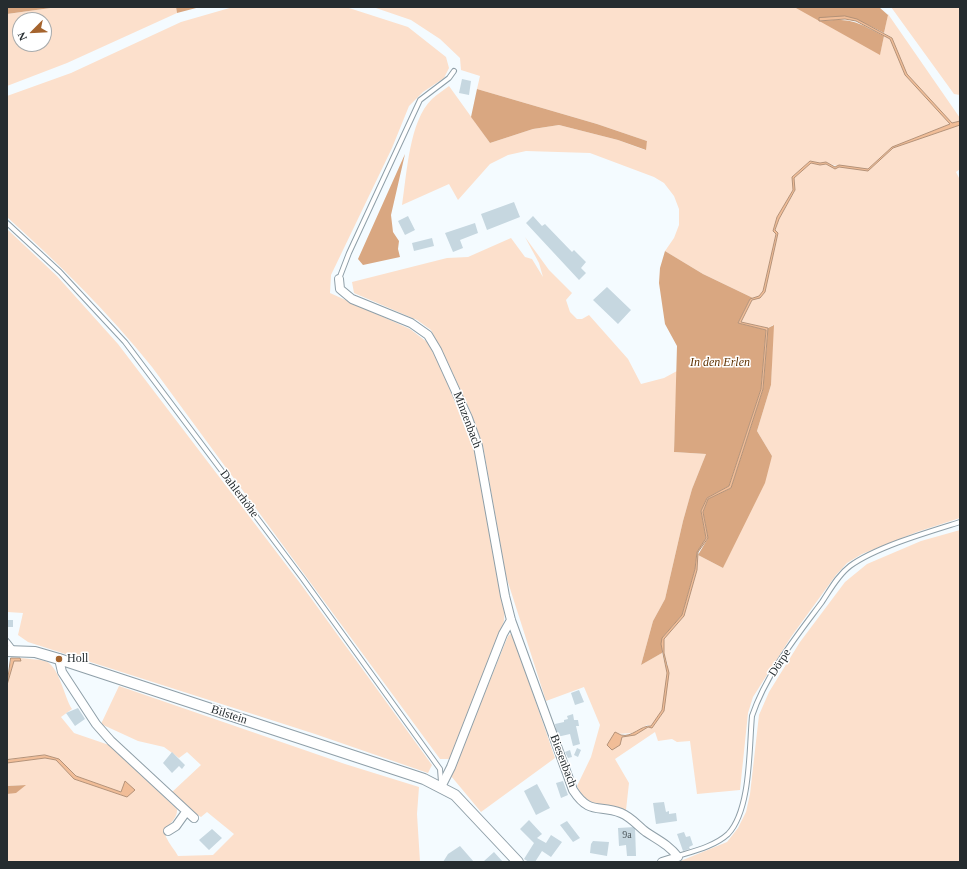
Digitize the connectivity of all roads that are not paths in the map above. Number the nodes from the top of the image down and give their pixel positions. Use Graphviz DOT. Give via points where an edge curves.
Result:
graph roads {
  1 [pos="454,71"];
  2 [pos="7,223"];
  3 [pos="338,279"];
  4 [pos="960,522"];
  5 [pos="511,620"];
  6 [pos="7,641"];
  7 [pos="10,651"];
  8 [pos="59,660"];
  9 [pos="441,787"];
  10 [pos="186,812"];
  11 [pos="194,818"];
  12 [pos="168,832"];
  13 [pos="678,856"];
  14 [pos="518,862"];
  15 [pos="662,862"];
  1 -- 3 [label="lane" via="449,78 420,100"];
  2 -- 9 [label="lane, Dahlerhöhe" via="60,272 125,342 303,579 440,770"];
  3 -- 5 [label="street, Minzenbach" via="340,289 352,299 412,323 428,335 438,350 478,446"];
  4 -- 13 [label="lane, Dörpe" via="929,531 872,554 849,567 840,577 802,629 756,703 752,716 742,806 734,825 728,834 719,840"];
  5 -- 9 [label="street"];
  5 -- 13 [label="street, Biesenbach" via="573,790 579,799 593,808 619,812 627,816 646,832 671,847"];
  6 -- 7 [label="lane, Bilstein"];
  7 -- 8 [label="street, Bilstein" via="35,652"];
  8 -- 9 [label="street, Bilstein" via="418,777"];
  8 -- 10 [label="street" via="62,672 111,742"];
  9 -- 14 [label="street" via="455,795 471,810"];
  10 -- 11 [label="street"];
  10 -- 12 [label="street"];
  13 -- 15 [label="street"];
}
